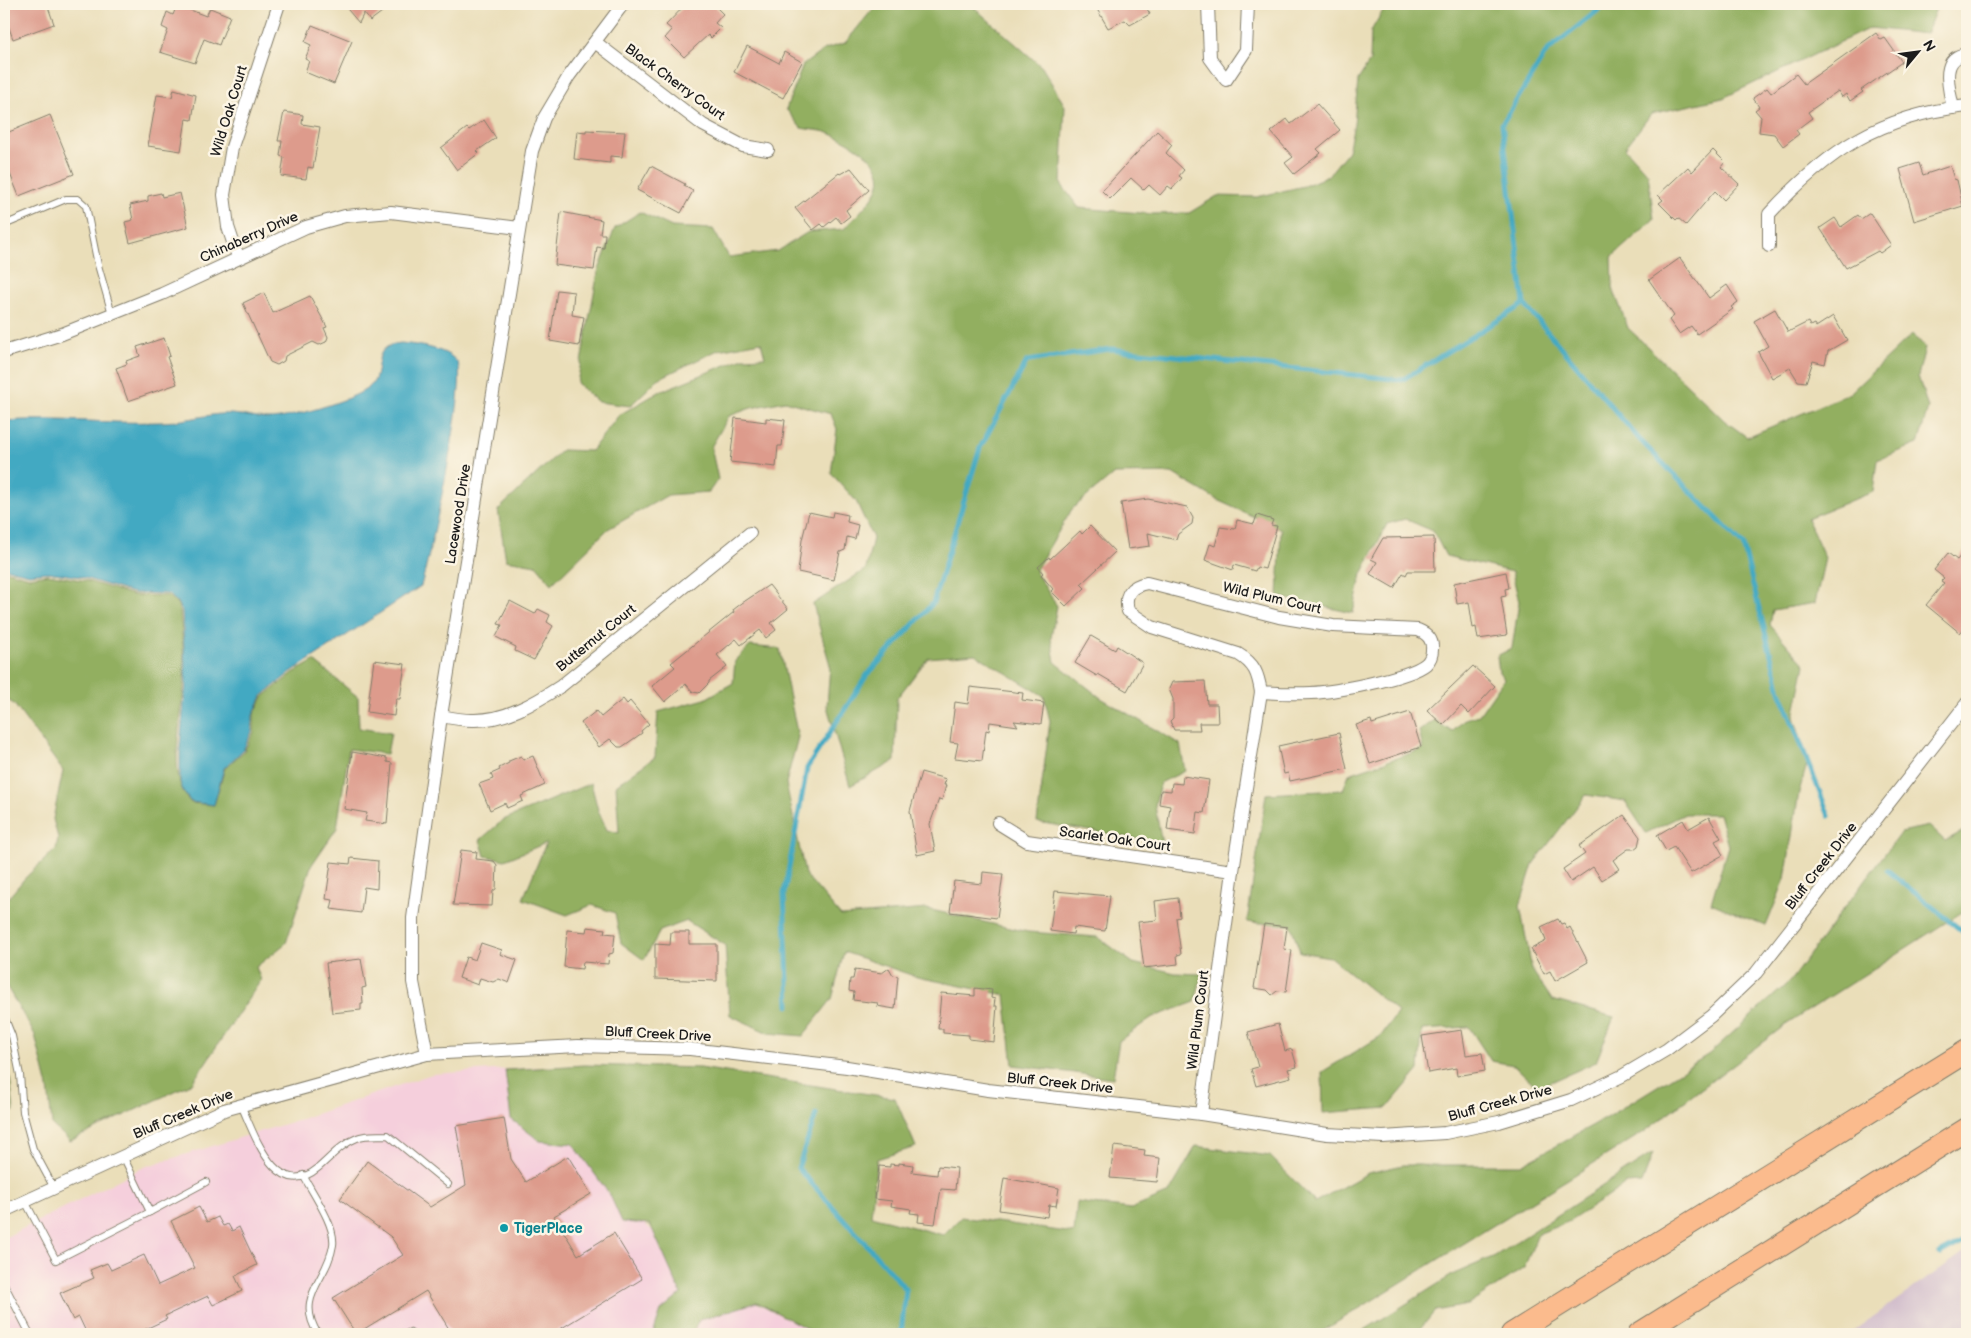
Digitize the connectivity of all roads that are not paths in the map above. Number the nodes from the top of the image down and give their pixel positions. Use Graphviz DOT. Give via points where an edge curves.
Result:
graph roads {
  1 [pos="279,4"];
  2 [pos="623,4"];
  3 [pos="1208,4"];
  4 [pos="1248,4"];
  5 [pos="596,42"];
  6 [pos="1967,54"];
  7 [pos="1967,106"];
  8 [pos="1953,108"];
  9 [pos="768,150"];
  10 [pos="4,225"];
  11 [pos="519,228"];
  12 [pos="1768,246"];
  13 [pos="238,257"];
  14 [pos="112,314"];
  15 [pos="4,352"];
  16 [pos="750,533"];
  17 [pos="1261,692"];
  18 [pos="1967,703"];
  19 [pos="441,716"];
  20 [pos="998,823"];
  21 [pos="1233,871"];
  22 [pos="4,1016"];
  23 [pos="12,1036"];
  24 [pos="4,1038"];
  25 [pos="1967,1051"];
  26 [pos="427,1054"];
  27 [pos="242,1105"];
  28 [pos="1201,1114"];
  29 [pos="1967,1129"];
  30 [pos="122,1156"];
  31 [pos="303,1175"];
  32 [pos="206,1182"];
  33 [pos="448,1184"];
  34 [pos="54,1188"];
  35 [pos="25,1201"];
  36 [pos="4,1211"];
  37 [pos="150,1212"];
  38 [pos="4,1284"];
  39 [pos="30,1334"];
  40 [pos="318,1334"];
  41 [pos="1512,1334"];
  42 [pos="1639,1334"];
  1 -- 13 [label="street, Wild Oak Court" via="232,146 224,195 228,227"];
  2 -- 5 [label="street, Lacewood Drive"];
  3 -- 4 [label="street" via="1210,58 1226,80 1246,50"];
  5 -- 9 [label="street, Black Cherry Court" via="703,125 743,146"];
  5 -- 11 [label="street, Lacewood Drive" via="569,76 544,118 532,151"];
  6 -- 8 [label="street" via="1957,56 1949,66"];
  7 -- 8 [label="street"];
  8 -- 12 [label="street" via="1893,123 1861,136 1832,154 1800,181 1769,214"];
  10 -- 14 [label="lane" via="66,199 78,199 86,206"];
  11 -- 13 [label="street, Chinaberry Drive" via="391,212 345,216 306,227"];
  11 -- 19 [label="street, Lacewood Drive"];
  13 -- 14 [label="street, Chinaberry Drive"];
  14 -- 15 [label="street, Chinaberry Drive"];
  16 -- 19 [label="street, Butternut Court" via="561,686 531,705 473,721"];
  17 -- 17 [label="street, Wild Plum Court" via="1309,694 1342,690 1411,671 1430,659 1431,642 1426,633 1418,630 1333,626 1279,618 1159,585 1137,585 1129,592 1125,600 1128,611 1136,618 1152,627 1248,659 1258,672"];
  17 -- 21 [label="street, Wild Plum Court"];
  18 -- 28 [label="street, Bluff Creek Drive" via="1756,973 1711,1016 1666,1050 1622,1076 1570,1100 1499,1122 1445,1133 1383,1137 1327,1134"];
  19 -- 26 [label="street, Lacewood Drive" via="413,918 413,982"];
  20 -- 21 [label="street, Scarlet Oak Court" via="1027,841"];
  21 -- 28 [label="street, Wild Plum Court"];
  22 -- 23 [label="lane"];
  23 -- 24 [label="lane"];
  23 -- 34 [label="lane" via="23,1112 33,1149"];
  25 -- 41 [label="highway"];
  26 -- 27 [label="street, Bluff Creek Drive"];
  26 -- 28 [label="street, Bluff Creek Drive" via="578,1046 690,1049 847,1068 988,1090"];
  27 -- 30 [label="street, Bluff Creek Drive"];
  27 -- 31 [label="lane" via="265,1158 282,1174 296,1178"];
  29 -- 42 [label="highway"];
  30 -- 34 [label="street, Bluff Creek Drive"];
  30 -- 37 [label="lane"];
  31 -- 33 [label="lane" via="316,1170 339,1148 358,1137 388,1135"];
  31 -- 40 [label="lane" via="333,1239 308,1310"];
  32 -- 37 [label="lane"];
  34 -- 35 [label="street, Bluff Creek Drive"];
  35 -- 36 [label="street, Bluff Creek Drive"];
  35 -- 37 [label="lane" via="56,1260"];
  38 -- 39 [label="lane"];
}
